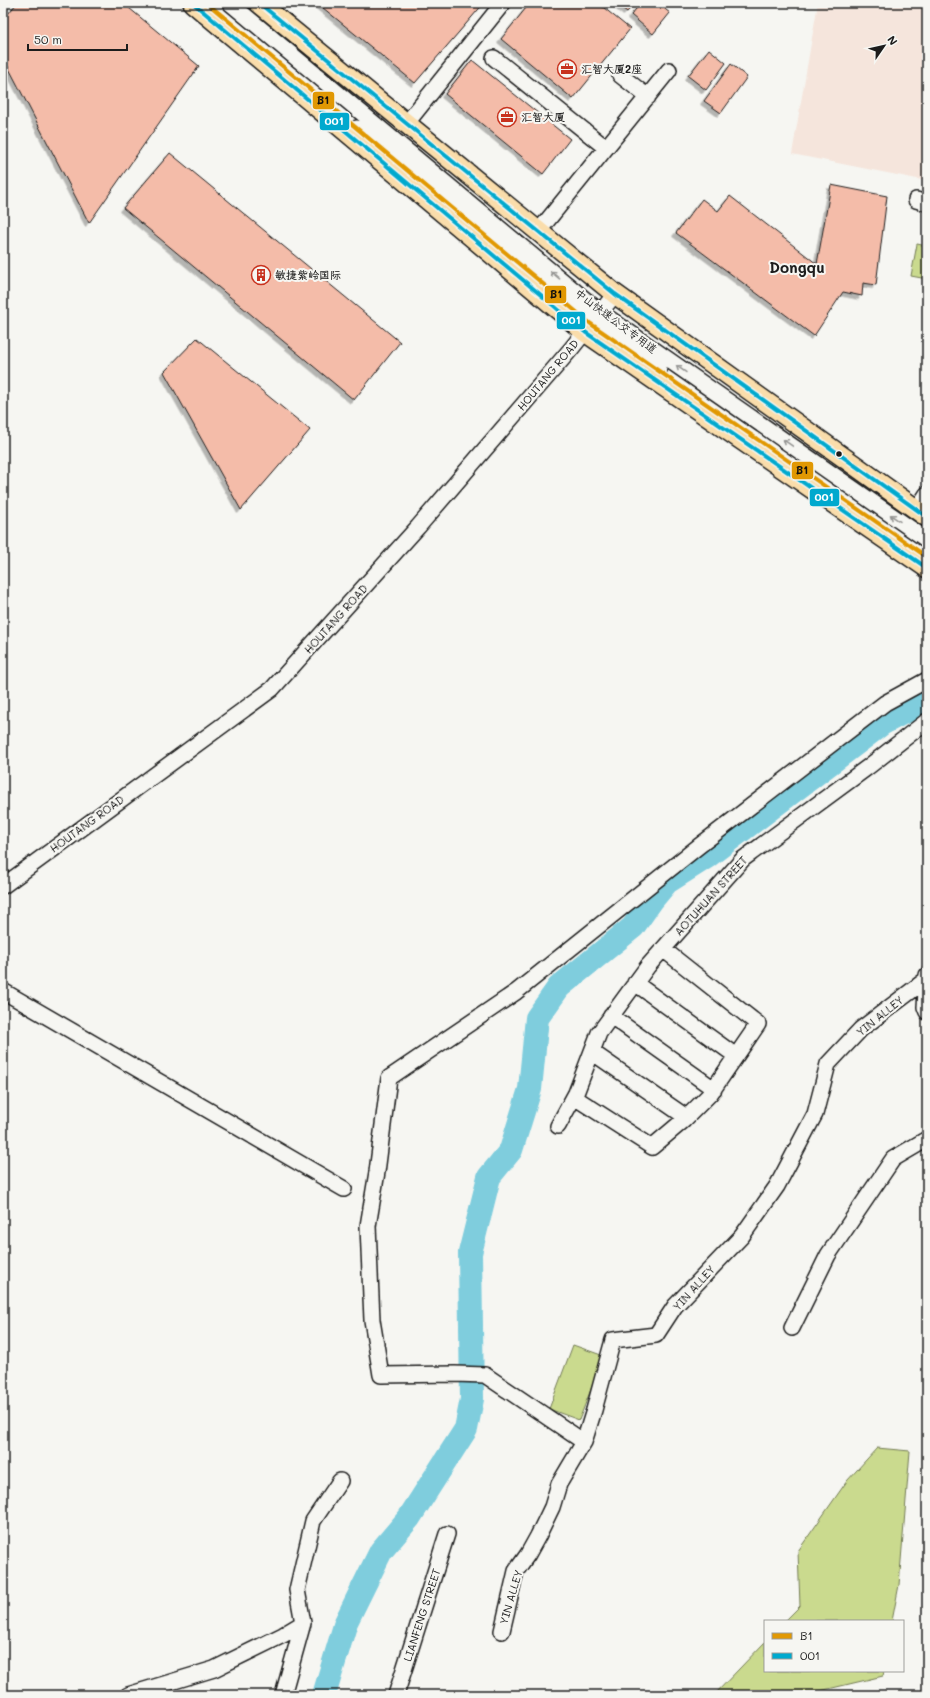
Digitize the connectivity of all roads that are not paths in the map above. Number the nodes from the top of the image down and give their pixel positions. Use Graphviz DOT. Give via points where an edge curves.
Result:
graph roads {
  1 [pos="193,3"];
  2 [pos="207,3"];
  3 [pos="230,3"];
  4 [pos="259,3"];
  5 [pos="503,3"];
  6 [pos="494,58"];
  7 [pos="669,70"];
  8 [pos="620,75"];
  9 [pos="648,97"];
  10 [pos="406,124"];
  11 [pos="606,148"];
  12 [pos="538,232"];
  13 [pos="615,294"];
  14 [pos="592,323"];
  15 [pos="927,494"];
  16 [pos="922,513"];
  17 [pos="927,540"];
  18 [pos="927,558"];
  19 [pos="927,568"];
  20 [pos="927,680"];
  21 [pos="927,721"];
  22 [pos="3,886"];
  23 [pos="663,949"];
  24 [pos="927,975"];
  25 [pos="927,979"];
  26 [pos="635,983"];
  27 [pos="3,991"];
  28 [pos="927,1012"];
  29 [pos="611,1016"];
  30 [pos="592,1052"];
  31 [pos="736,1056"];
  32 [pos="714,1089"];
  33 [pos="574,1097"];
  34 [pos="686,1118"];
  35 [pos="558,1126"];
  36 [pos="927,1139"];
  37 [pos="344,1189"];
  38 [pos="792,1328"];
  39 [pos="584,1442"];
  40 [pos="340,1481"];
  41 [pos="447,1534"];
  42 [pos="303,1623"];
  43 [pos="502,1631"];
  44 [pos="128,1695"];
  45 [pos="283,1695"];
  46 [pos="396,1695"];
  1 -- 14 [label="main road"];
  2 -- 14 [label="street, 中山快速公交专用道"];
  14 -- 3 [label="street, 中山快速公交专用道, one-way"];
  4 -- 10 [label="main road"];
  5 -- 10 [label="street"];
  6 -- 11 [label="street"];
  7 -- 9 [label="street"];
  8 -- 9 [label="street"];
  9 -- 11 [label="street"];
  10 -- 12 [label="main road"];
  11 -- 12 [label="street"];
  12 -- 13 [label="main road"];
  13 -- 14 [label="street, HOUTANG ROAD"];
  13 -- 16 [label="main road"];
  17 -- 14 [label="street, 中山快速公交专用道, one-way"];
  14 -- 18 [label="street, 中山快速公交专用道"];
  14 -- 19 [label="main road"];
  14 -- 22 [label="street, HOUTANG ROAD" via="418,527 272,689"];
  15 -- 16 [label="street"];
  20 -- 39 [label="street" via="878,708 516,992 388,1078 368,1226 372,1320 381,1375 485,1375"];
  21 -- 23 [label="street, AOTUHUAN STREET" via="743,859"];
  23 -- 26 [label="street, AOTUHUAN STREET"];
  23 -- 31 [label="street" via="758,1024"];
  24 -- 25 [label="street"];
  25 -- 28 [label="street"];
  25 -- 39 [label="street, YIN ALLEY" via="861,1029 828,1064 814,1114 777,1186 742,1236 676,1306 656,1335 613,1340"];
  26 -- 29 [label="street, AOTUHUAN STREET"];
  26 -- 31 [label="street"];
  27 -- 37 [label="street"];
  29 -- 30 [label="street, AOTUHUAN STREET" via="599,1033"];
  29 -- 32 [label="street"];
  30 -- 33 [label="street, AOTUHUAN STREET"];
  30 -- 34 [label="street"];
  31 -- 32 [label="street"];
  32 -- 34 [label="street"];
  33 -- 34 [label="street" via="652,1147"];
  33 -- 35 [label="street, AOTUHUAN STREET"];
  36 -- 38 [label="street" via="893,1159 828,1254"];
  39 -- 43 [label="street, YIN ALLEY" via="559,1484 552,1507 538,1536 516,1570"];
  40 -- 42 [label="street" via="313,1521 297,1590"];
  41 -- 46 [label="street, LIANFENG STREET"];
  42 -- 44 [label="street" via="214,1669"];
  42 -- 45 [label="street"];
}
